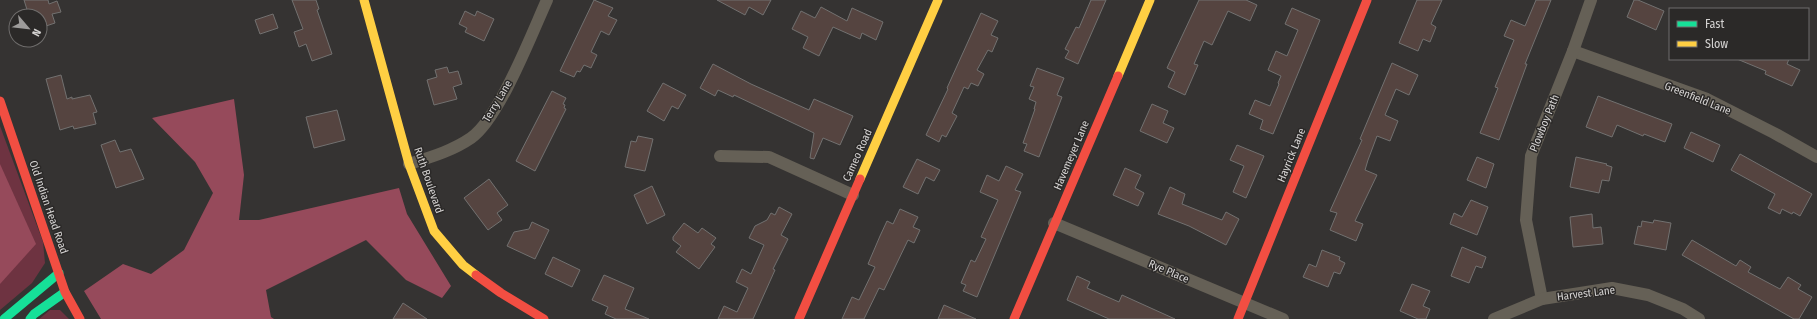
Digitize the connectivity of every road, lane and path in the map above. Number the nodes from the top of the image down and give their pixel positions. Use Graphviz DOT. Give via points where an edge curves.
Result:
graph roads {
  1 [pos="364,0"];
  2 [pos="547,0"];
  3 [pos="938,0"];
  4 [pos="1150,0"];
  5 [pos="1367,0"];
  6 [pos="1591,0"];
  7 [pos="1573,51"];
  8 [pos="0,101"];
  9 [pos="720,156"];
  10 [pos="1817,157"];
  11 [pos="409,164"];
  12 [pos="853,195"];
  13 [pos="1054,223"];
  14 [pos="59,273"];
  15 [pos="65,292"];
  16 [pos="1542,299"];
  17 [pos="1244,303"];
  18 [pos="4,319"];
  19 [pos="30,319"];
  20 [pos="80,319"];
  21 [pos="544,319"];
  22 [pos="799,319"];
  23 [pos="1014,319"];
  24 [pos="1238,319"];
  25 [pos="1283,319"];
  26 [pos="1494,319"];
  27 [pos="1699,319"];
  1 -- 11 [label="main road, Ruth Boulevard"];
  2 -- 11 [label="street, Terry Lane" via="489,119 472,138 449,151"];
  3 -- 12 [label="main road, Cameo Road"];
  4 -- 13 [label="main road, Havemeyer Lane"];
  5 -- 17 [label="main road, Hayrick Lane"];
  6 -- 7 [label="street, Plowboy Path"];
  7 -- 10 [label="street, Greenfield Lane" via="1707,99"];
  7 -- 16 [label="street, Plowboy Path" via="1531,156 1526,220"];
  8 -- 14 [label="main road, Old Indian Head Road"];
  9 -- 12 [label="street" via="769,156"];
  11 -- 21 [label="main road, Ruth Boulevard" via="434,231 463,265 501,293"];
  12 -- 22 [label="main road, Cameo Road"];
  13 -- 17 [label="street, Rye Place"];
  13 -- 23 [label="main road, Havemeyer Lane"];
  14 -- 15 [label="main road, Old Indian Head Road"];
  14 -- 18 [label="main road"];
  15 -- 19 [label="main road"];
  15 -- 20 [label="main road, Old Indian Head Road"];
  16 -- 26 [label="street, Harvest Lane"];
  16 -- 27 [label="street, Harvest Lane" via="1612,288 1648,295"];
  17 -- 24 [label="main road, Hayrick Lane"];
  17 -- 25 [label="street, Rye Place"];
}
